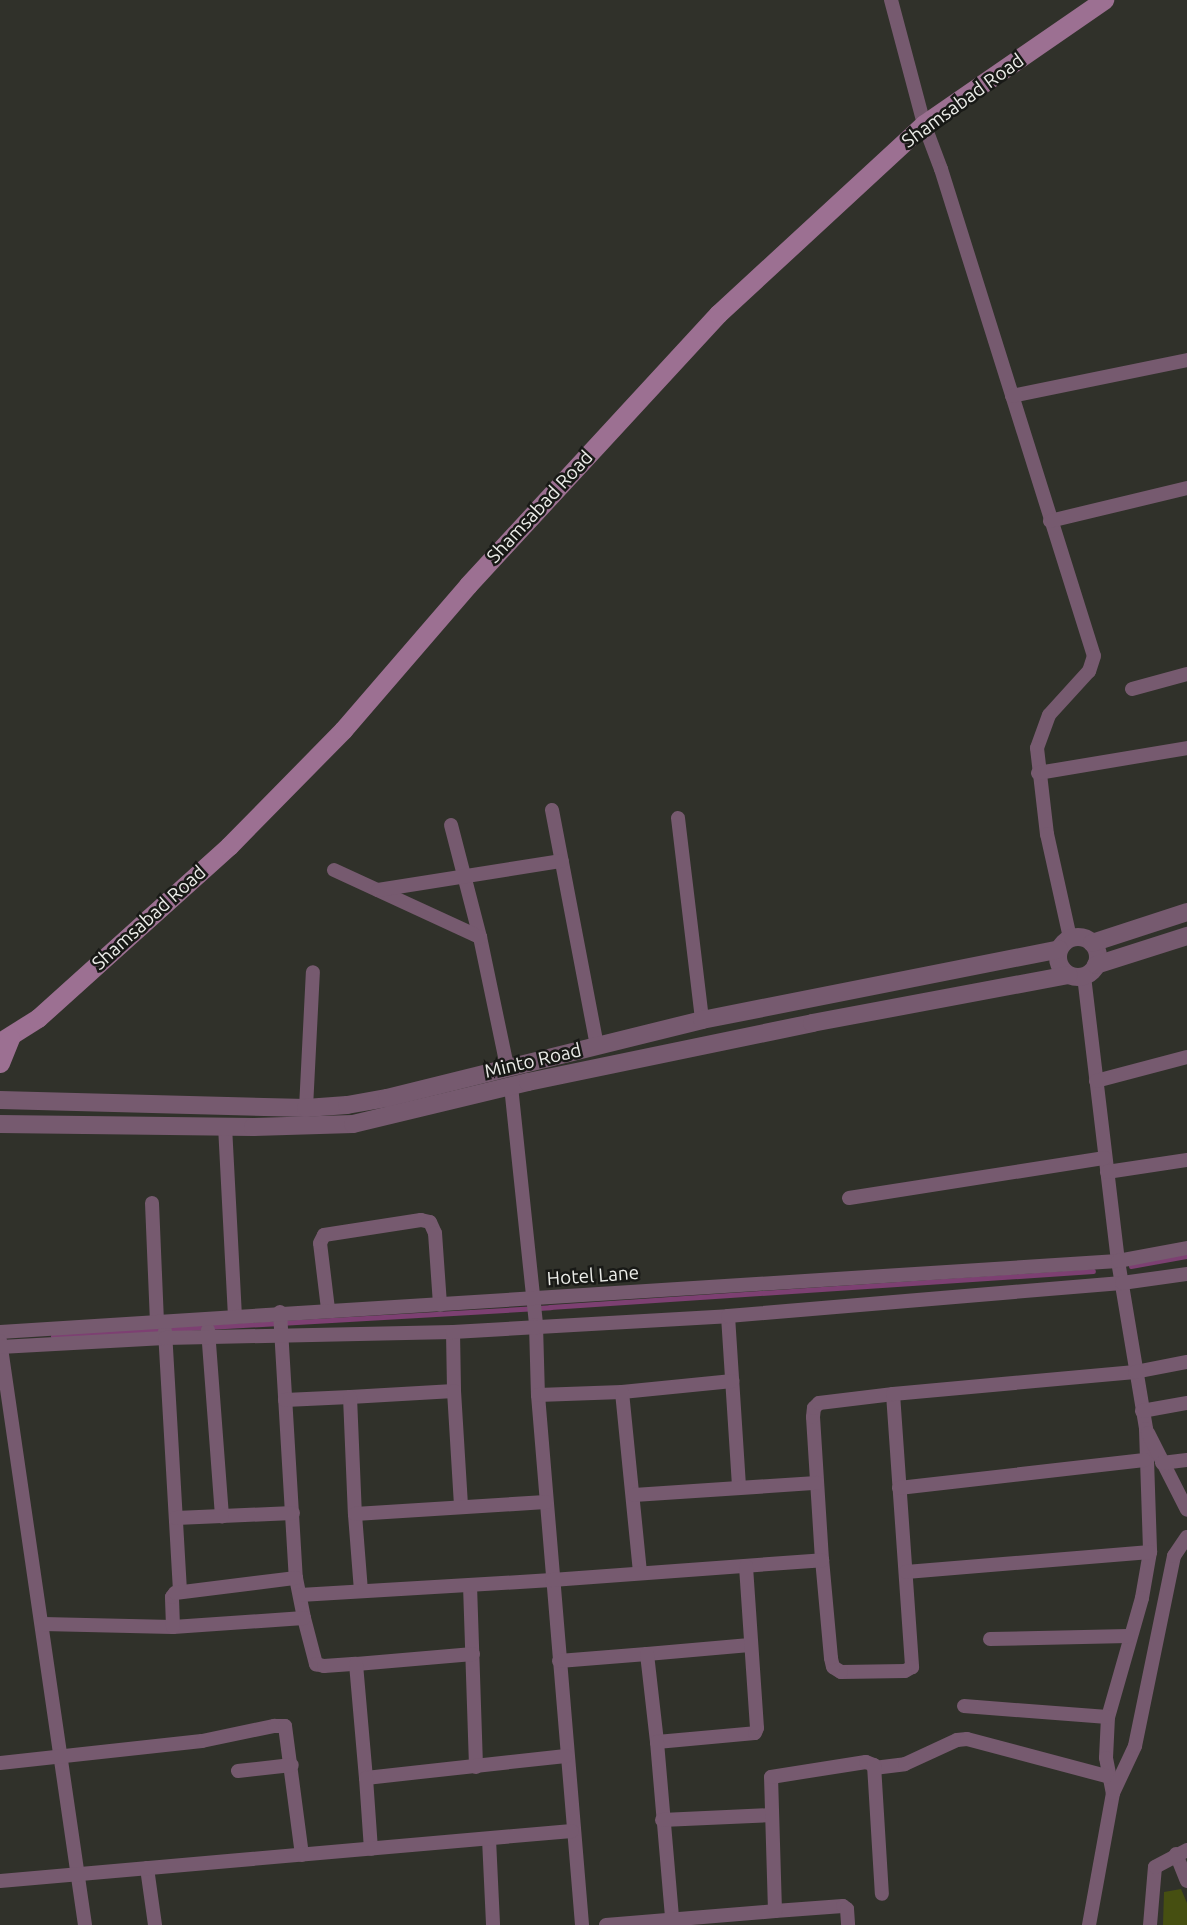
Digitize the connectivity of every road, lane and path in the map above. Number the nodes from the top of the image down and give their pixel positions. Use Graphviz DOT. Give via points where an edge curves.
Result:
graph roads {
  1 [pos="891,0"];
  2 [pos="1104,0"];
  3 [pos="924,124"];
  4 [pos="1187,360"];
  5 [pos="1012,396"];
  6 [pos="1187,488"];
  7 [pos="1050,521"];
  8 [pos="1187,674"];
  9 [pos="1132,689"];
  10 [pos="1187,748"];
  11 [pos="1038,773"];
  12 [pos="552,810"];
  13 [pos="678,817"];
  14 [pos="451,825"];
  15 [pos="562,861"];
  16 [pos="334,870"];
  17 [pos="464,877"];
  18 [pos="378,890"];
  19 [pos="1187,912"];
  20 [pos="1187,936"];
  21 [pos="480,937"];
  22 [pos="1065,943"];
  23 [pos="1092,943"];
  24 [pos="313,972"];
  25 [pos="1083,972"];
  26 [pos="702,1020"];
  27 [pos="5,1040"];
  28 [pos="597,1045"];
  29 [pos="1187,1057"];
  30 [pos="0,1063"];
  31 [pos="507,1066"];
  32 [pos="1096,1081"];
  33 [pos="511,1086"];
  34 [pos="0,1100"];
  35 [pos="306,1108"];
  36 [pos="0,1124"];
  37 [pos="225,1126"];
  38 [pos="1187,1160"];
  39 [pos="1106,1165"];
  40 [pos="849,1198"];
  41 [pos="152,1203"];
  42 [pos="1187,1248"];
  43 [pos="1118,1261"];
  44 [pos="1187,1274"];
  45 [pos="1122,1283"];
  46 [pos="534,1299"];
  47 [pos="440,1305"];
  48 [pos="328,1309"];
  49 [pos="280,1312"];
  50 [pos="235,1315"];
  51 [pos="728,1316"];
  52 [pos="207,1317"];
  53 [pos="160,1320"];
  54 [pos="536,1325"];
  55 [pos="0,1332"];
  56 [pos="453,1332"];
  57 [pos="281,1335"];
  58 [pos="166,1338"];
  59 [pos="208,1338"];
  60 [pos="0,1345"];
  61 [pos="1187,1363"];
  62 [pos="1135,1372"];
  63 [pos="732,1381"];
  64 [pos="454,1391"];
  65 [pos="622,1392"];
  66 [pos="893,1394"];
  67 [pos="538,1395"];
  68 [pos="350,1397"];
  69 [pos="285,1400"];
  70 [pos="1187,1403"];
  71 [pos="1142,1410"];
  72 [pos="6,1425"];
  73 [pos="1146,1429"];
  74 [pos="1144,1460"];
  75 [pos="1187,1460"];
  76 [pos="1162,1463"];
  77 [pos="817,1483"];
  78 [pos="740,1486"];
  79 [pos="899,1488"];
  80 [pos="634,1495"];
  81 [pos="546,1502"];
  82 [pos="461,1507"];
  83 [pos="1187,1510"];
  84 [pos="293,1513"];
  85 [pos="355,1514"];
  86 [pos="222,1516"];
  87 [pos="176,1518"];
  88 [pos="1187,1537"];
  89 [pos="1150,1552"];
  90 [pos="822,1560"];
  91 [pos="746,1566"];
  92 [pos="906,1572"];
  93 [pos="640,1573"];
  94 [pos="296,1578"];
  95 [pos="552,1580"];
  96 [pos="470,1585"];
  97 [pos="361,1591"];
  98 [pos="180,1592"];
  99 [pos="300,1595"];
  100 [pos="304,1618"];
  101 [pos="43,1624"];
  102 [pos="173,1628"];
  103 [pos="1128,1636"];
  104 [pos="990,1639"];
  105 [pos="750,1645"];
  106 [pos="473,1654"];
  107 [pos="647,1654"];
  108 [pos="559,1661"];
  109 [pos="356,1664"];
  110 [pos="964,1706"];
  111 [pos="1108,1717"];
  112 [pos="657,1742"];
  113 [pos="61,1755"];
  114 [pos="566,1756"];
  115 [pos="0,1763"];
  116 [pos="292,1765"];
  117 [pos="476,1767"];
  118 [pos="874,1768"];
  119 [pos="238,1771"];
  120 [pos="1110,1777"];
  121 [pos="366,1779"];
  122 [pos="1113,1793"];
  123 [pos="772,1815"];
  124 [pos="662,1821"];
  125 [pos="572,1831"];
  126 [pos="489,1839"];
  127 [pos="371,1849"];
  128 [pos="1181,1852"];
  129 [pos="302,1855"];
  130 [pos="147,1868"];
  131 [pos="77,1875"];
  132 [pos="0,1881"];
  133 [pos="1187,1881"];
  134 [pos="882,1894"];
  135 [pos="775,1911"];
  136 [pos="672,1918"];
  137 [pos="85,1925"];
  138 [pos="155,1925"];
  139 [pos="494,1925"];
  140 [pos="582,1925"];
  141 [pos="606,1925"];
  142 [pos="848,1925"];
  143 [pos="1089,1925"];
  144 [pos="1150,1925"];
  1 -- 3 [label="street"];
  2 -- 3 [label="main road, Shamsabad Road"];
  3 -- 5 [label="street"];
  3 -- 27 [label="main road, Shamsabad Road" via="718,314 468,585 342,730 229,846 38,1018"];
  4 -- 5 [label="street"];
  5 -- 7 [label="street"];
  6 -- 7 [label="street"];
  7 -- 11 [label="street" via="1094,656 1089,671 1049,715 1037,748"];
  8 -- 9 [label="street"];
  10 -- 11 [label="street"];
  11 -- 22 [label="street"];
  12 -- 15 [label="street"];
  13 -- 26 [label="street"];
  14 -- 17 [label="street"];
  15 -- 17 [label="street"];
  15 -- 28 [label="street"];
  16 -- 18 [label="street"];
  17 -- 18 [label="street"];
  17 -- 21 [label="street"];
  18 -- 21 [label="street"];
  19 -- 23 [label="street"];
  20 -- 25 [label="street, Minto Road"];
  21 -- 31 [label="street"];
  22 -- 23 [label="street" via="1078,937"];
  22 -- 25 [label="street" via="1060,965"];
  22 -- 26 [label="street, Minto Road"];
  23 -- 25 [label="street" via="1096,950"];
  24 -- 35 [label="street"];
  25 -- 32 [label="street"];
  25 -- 33 [label="street, Minto Road"];
  26 -- 28 [label="street, Minto Road"];
  27 -- 30 [label="main road"];
  28 -- 31 [label="street, Minto Road"];
  29 -- 32 [label="street"];
  31 -- 35 [label="street, Minto Road" via="387,1098"];
  32 -- 39 [label="street"];
  33 -- 37 [label="street, Minto Road" via="353,1124"];
  33 -- 46 [label="street"];
  34 -- 35 [label="street, Minto Road"];
  36 -- 37 [label="street, Minto Road"];
  37 -- 50 [label="street"];
  38 -- 39 [label="street"];
  39 -- 40 [label="street"];
  39 -- 43 [label="street"];
  41 -- 53 [label="street"];
  42 -- 43 [label="street, Hotel Lane"];
  43 -- 45 [label="street"];
  43 -- 46 [label="street, Hotel Lane"];
  44 -- 45 [label="street"];
  45 -- 51 [label="street"];
  45 -- 62 [label="street"];
  46 -- 47 [label="street, Hotel Lane"];
  46 -- 54 [label="street"];
  47 -- 48 [label="street, Hotel Lane"];
  47 -- 48 [label="street" via="435,1233 430,1222 421,1220 324,1235 320,1243"];
  48 -- 49 [label="street, Hotel Lane"];
  49 -- 50 [label="street, Hotel Lane"];
  49 -- 57 [label="street"];
  50 -- 52 [label="street, Hotel Lane"];
  51 -- 54 [label="street"];
  51 -- 63 [label="street"];
  52 -- 53 [label="street, Hotel Lane"];
  52 -- 59 [label="street"];
  53 -- 55 [label="street, Hotel Lane"];
  53 -- 58 [label="street"];
  54 -- 56 [label="street"];
  54 -- 67 [label="street"];
  56 -- 57 [label="street"];
  56 -- 64 [label="street"];
  57 -- 59 [label="street"];
  57 -- 69 [label="street"];
  58 -- 59 [label="street"];
  58 -- 60 [label="street"];
  58 -- 87 [label="street"];
  59 -- 86 [label="street"];
  60 -- 72 [label="street"];
  61 -- 62 [label="street"];
  62 -- 66 [label="street"];
  62 -- 71 [label="street"];
  63 -- 65 [label="street"];
  63 -- 78 [label="street"];
  64 -- 68 [label="street"];
  64 -- 82 [label="street"];
  65 -- 67 [label="street"];
  65 -- 80 [label="street"];
  66 -- 77 [label="street" via="826,1401 814,1408"];
  66 -- 79 [label="street"];
  67 -- 81 [label="street"];
  68 -- 69 [label="street"];
  68 -- 85 [label="street"];
  69 -- 84 [label="street"];
  70 -- 71 [label="street"];
  71 -- 73 [label="street"];
  72 -- 101 [label="street"];
  73 -- 74 [label="street"];
  73 -- 76 [label="street"];
  74 -- 79 [label="street"];
  74 -- 89 [label="street"];
  75 -- 76 [label="street"];
  76 -- 83 [label="street"];
  77 -- 78 [label="street"];
  77 -- 90 [label="street"];
  78 -- 80 [label="street"];
  79 -- 92 [label="street"];
  80 -- 93 [label="street"];
  81 -- 82 [label="street"];
  81 -- 95 [label="street"];
  82 -- 85 [label="street"];
  84 -- 86 [label="street"];
  84 -- 94 [label="street"];
  85 -- 97 [label="street"];
  86 -- 87 [label="street"];
  87 -- 98 [label="street"];
  88 -- 122 [label="street" via="1174,1556 1135,1746"];
  89 -- 92 [label="street"];
  89 -- 103 [label="street" via="1142,1598"];
  90 -- 91 [label="street"];
  90 -- 92 [label="street" via="831,1658 833,1667 841,1672 912,1667"];
  91 -- 93 [label="street"];
  91 -- 105 [label="street"];
  93 -- 95 [label="street"];
  94 -- 98 [label="street"];
  94 -- 99 [label="street"];
  95 -- 96 [label="street"];
  95 -- 108 [label="street"];
  96 -- 97 [label="street"];
  96 -- 106 [label="street"];
  97 -- 99 [label="street"];
  98 -- 102 [label="street" via="172,1597"];
  99 -- 100 [label="street"];
  100 -- 102 [label="street"];
  100 -- 109 [label="street" via="316,1664"];
  101 -- 102 [label="street"];
  101 -- 113 [label="street"];
  103 -- 104 [label="street"];
  103 -- 111 [label="street"];
  105 -- 107 [label="street"];
  105 -- 112 [label="street" via="755,1733"];
  106 -- 109 [label="street"];
  106 -- 117 [label="street"];
  107 -- 108 [label="street"];
  107 -- 112 [label="street"];
  108 -- 114 [label="street"];
  109 -- 121 [label="street"];
  110 -- 111 [label="street"];
  111 -- 120 [label="street"];
  112 -- 124 [label="street"];
  113 -- 115 [label="street"];
  113 -- 116 [label="street" via="202,1741 281,1725 287,1729"];
  113 -- 131 [label="street"];
  114 -- 117 [label="street"];
  114 -- 125 [label="street"];
  116 -- 119 [label="street"];
  116 -- 129 [label="street"];
  117 -- 121 [label="street"];
  118 -- 120 [label="street" via="905,1764 967,1739"];
  118 -- 123 [label="street" via="872,1762 866,1762 772,1775"];
  118 -- 134 [label="street"];
  120 -- 122 [label="street"];
  121 -- 127 [label="street"];
  122 -- 143 [label="street"];
  123 -- 124 [label="street"];
  123 -- 135 [label="street"];
  124 -- 136 [label="street"];
  125 -- 126 [label="street"];
  125 -- 140 [label="street"];
  126 -- 127 [label="street"];
  126 -- 139 [label="street"];
  127 -- 129 [label="street"];
  128 -- 133 [label="street"];
  128 -- 144 [label="street" via="1154,1870"];
  129 -- 130 [label="street"];
  130 -- 131 [label="street"];
  130 -- 138 [label="street"];
  131 -- 132 [label="street"];
  131 -- 137 [label="street"];
  135 -- 136 [label="street"];
  135 -- 142 [label="street" via="843,1906"];
  136 -- 141 [label="street"];
}
